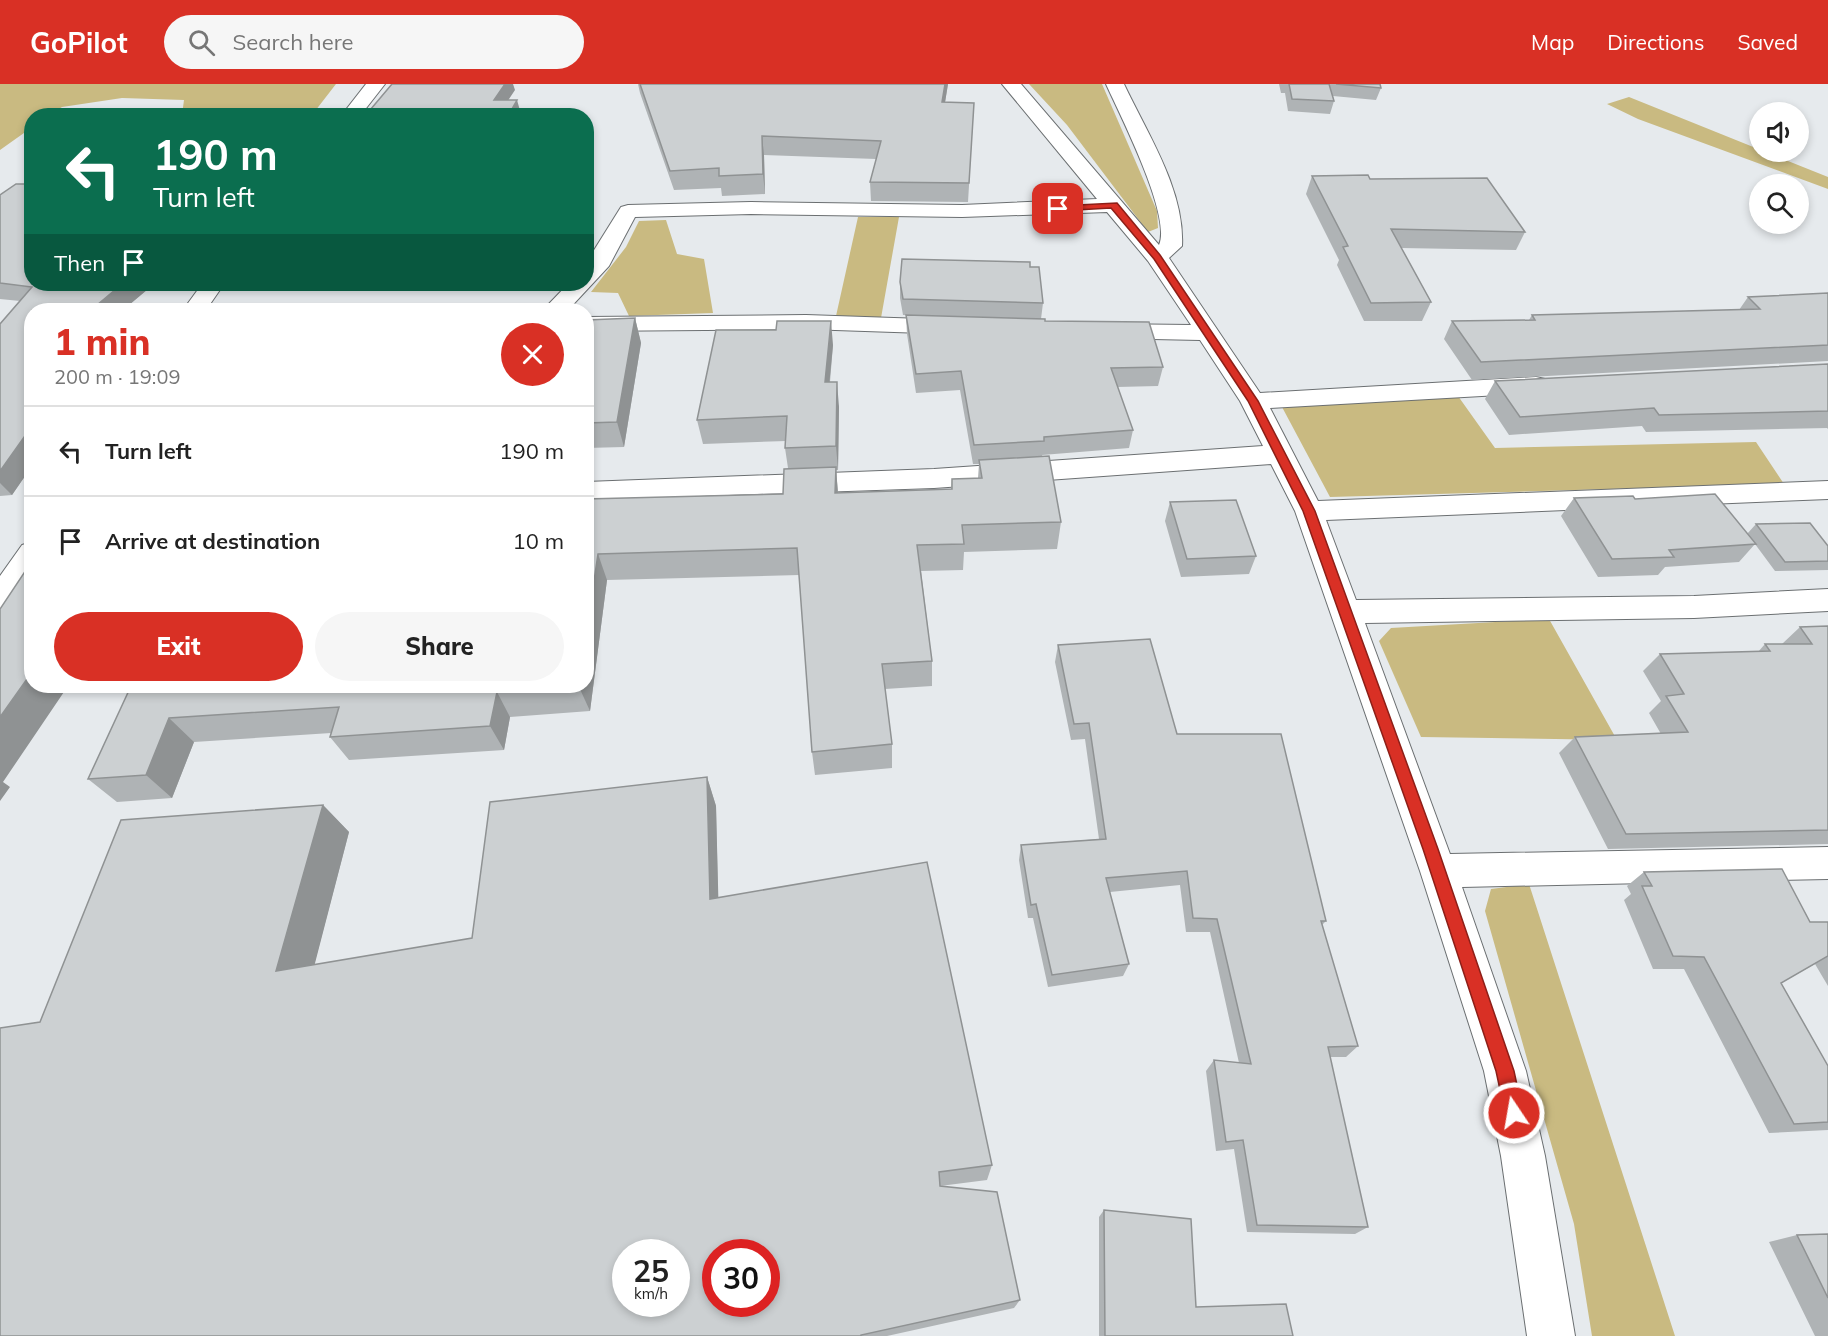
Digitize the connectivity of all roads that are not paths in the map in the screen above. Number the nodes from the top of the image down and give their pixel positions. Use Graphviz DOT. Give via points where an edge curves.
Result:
graph roads {
  1 [pos="376,84"];
  2 [pos="1011,84"];
  3 [pos="1115,84"];
  4 [pos="356,108"];
  5 [pos="1114,205"];
  6 [pos="1157,257"];
  7 [pos="594,268"];
  8 [pos="573,291"];
  9 [pos="562,303"];
  10 [pos="594,324"];
  11 [pos="972,327"];
  12 [pos="1079,330"];
  13 [pos="1209,333"];
  14 [pos="1556,384"];
  15 [pos="1253,401"];
  16 [pos="1280,454"];
  17 [pos="594,490"];
  18 [pos="1828,490"];
  19 [pos="1309,511"];
  20 [pos="24,564"];
  21 [pos="0,600"];
  22 [pos="1828,600"];
  23 [pos="1346,612"];
  24 [pos="1828,863"];
  25 [pos="1438,871"];
  26 [pos="1551,1336"];
  1 -- 4 [label="street"];
  2 -- 5 [label="street"];
  3 -- 6 [label="street" via="1162,192 1173,230 1171,246"];
  5 -- 6 [label="street"];
  5 -- 7 [label="street" via="962,211 751,208 628,212"];
  6 -- 13 [label="street"];
  8 -- 9 [label="street"];
  10 -- 11 [label="street" via="806,322"];
  12 -- 13 [label="street"];
  13 -- 15 [label="street"];
  14 -- 15 [label="street"];
  15 -- 16 [label="street"];
  16 -- 17 [label="street" via="939,480 748,489"];
  16 -- 19 [label="street"];
  18 -- 19 [label="street"];
  19 -- 23 [label="street"];
  20 -- 21 [label="street"];
  22 -- 23 [label="street" via="1694,607"];
  23 -- 25 [label="street"];
  24 -- 25 [label="street"];
  25 -- 26 [label="street" via="1505,1071 1523,1156"];
}
